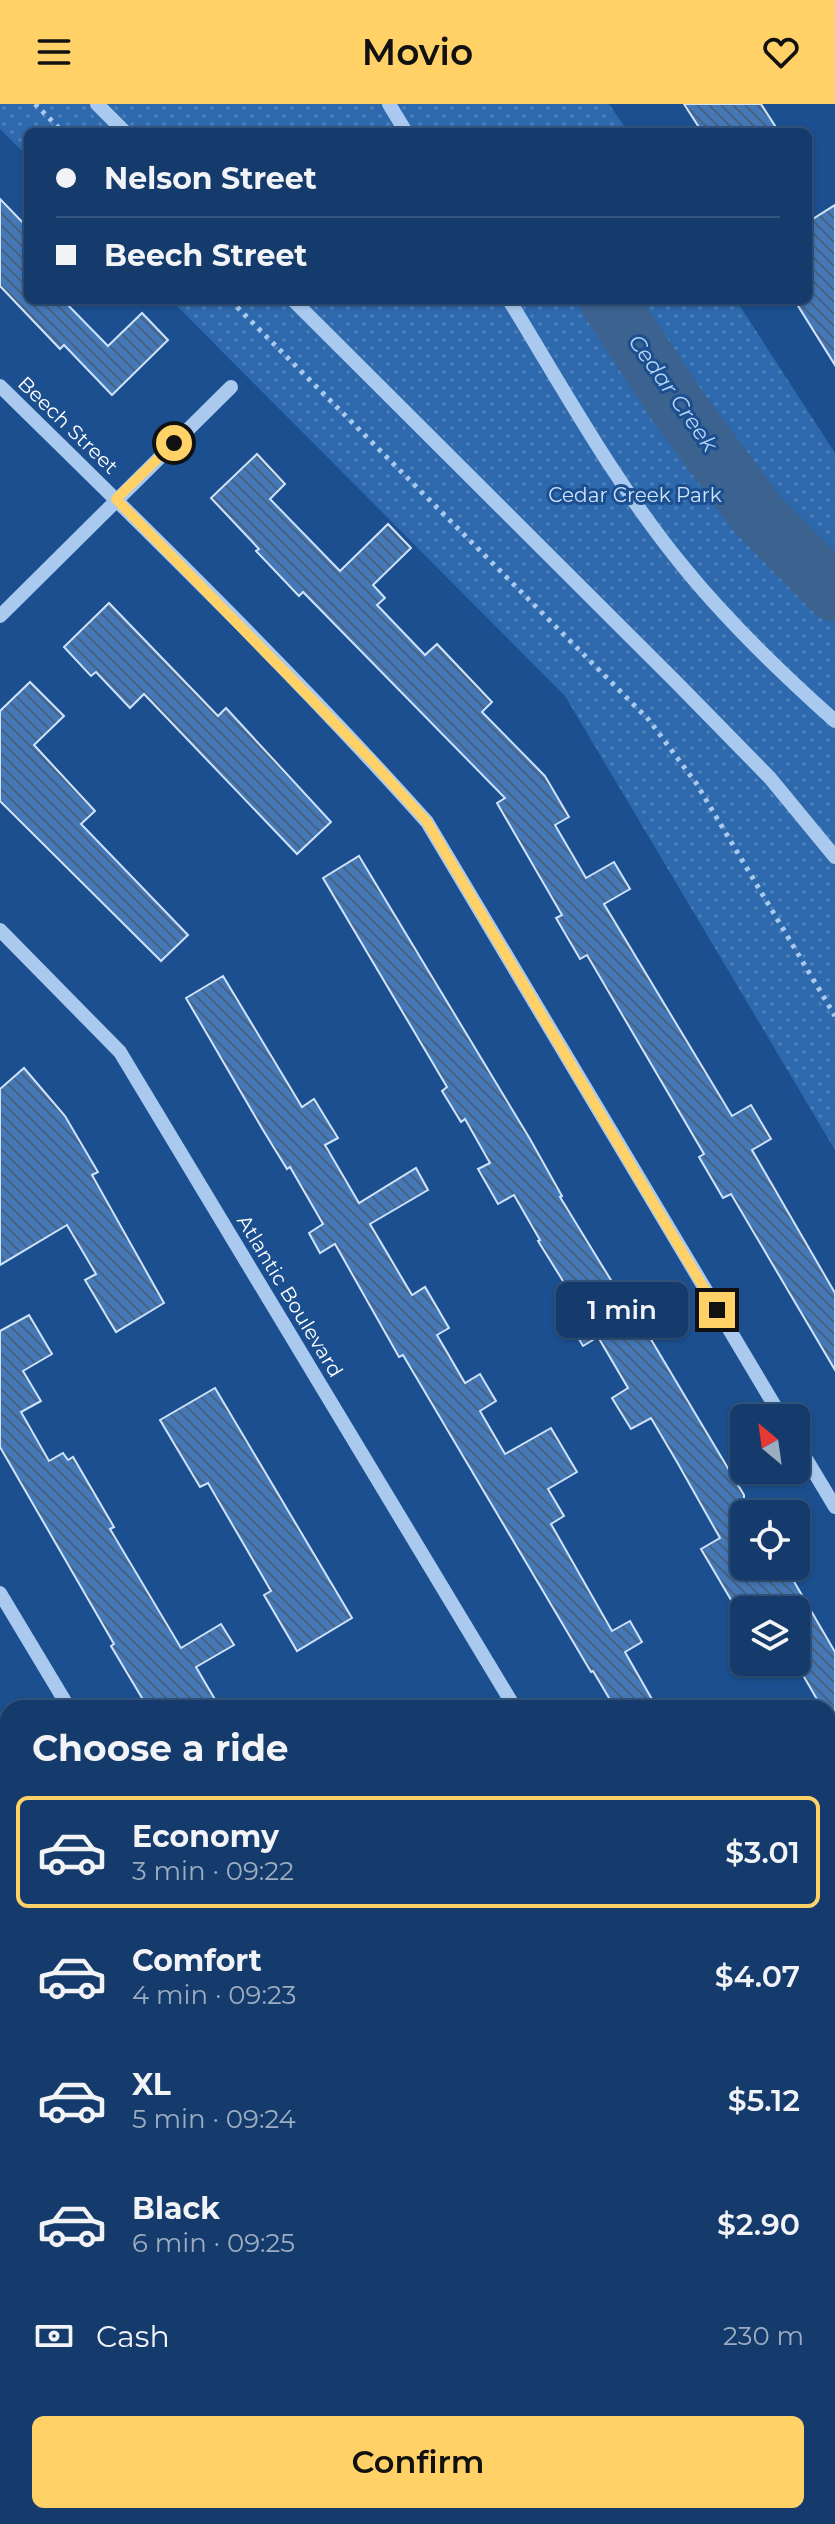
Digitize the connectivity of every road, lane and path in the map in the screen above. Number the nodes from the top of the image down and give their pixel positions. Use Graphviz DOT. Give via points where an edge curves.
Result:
graph roads {
  1 [pos="35,104"];
  2 [pos="97,104"];
  3 [pos="389,104"];
  4 [pos="59,128"];
  5 [pos="121,128"];
  6 [pos="404,128"];
  7 [pos="234,304"];
  8 [pos="297,304"];
  9 [pos="511,304"];
  10 [pos="0,386"];
  11 [pos="231,387"];
  12 [pos="116,499"];
  13 [pos="0,616"];
  14 [pos="835,721"];
  15 [pos="835,856"];
  16 [pos="0,930"];
  17 [pos="835,1016"];
  18 [pos="774,1404"];
  19 [pos="810,1465"];
  20 [pos="835,1507"];
  21 [pos="0,1593"];
  22 [pos="64,1700"];
  23 [pos="510,1700"];
  1 -- 4 [label="path"];
  2 -- 5 [label="street"];
  3 -- 6 [label="street"];
  7 -- 17 [label="path" via="649,720 696,783"];
  8 -- 15 [label="street" via="688,693"];
  9 -- 14 [label="street" via="611,467 680,563 779,671"];
  10 -- 12 [label="street, Beech Street"];
  11 -- 12 [label="street"];
  12 -- 13 [label="street"];
  12 -- 18 [label="street, Beech Street" via="427,822"];
  16 -- 23 [label="street, Atlantic Boulevard" via="120,1052"];
  19 -- 20 [label="street"];
  21 -- 22 [label="street"];
}
